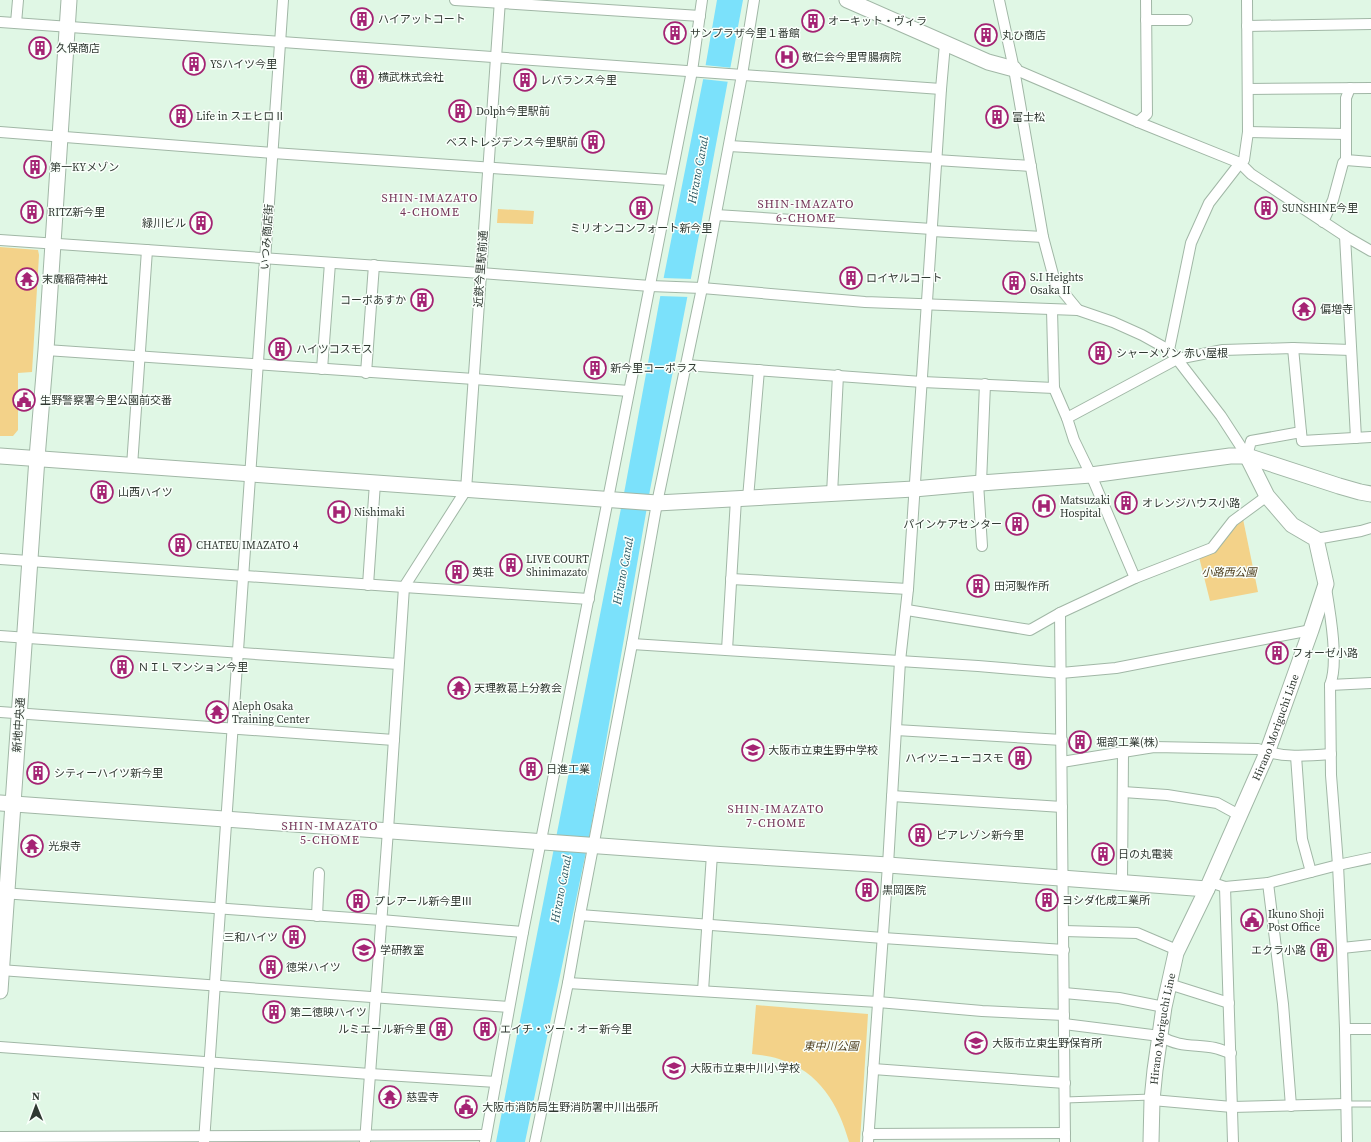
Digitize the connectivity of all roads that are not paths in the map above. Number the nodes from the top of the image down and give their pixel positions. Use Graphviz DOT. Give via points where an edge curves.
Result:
graph roads {
  1 [pos="18,0"];
  2 [pos="69,0"];
  3 [pos="283,0"];
  4 [pos="455,0"];
  5 [pos="702,0"];
  6 [pos="754,0"];
  7 [pos="999,0"];
  8 [pos="1146,0"];
  9 [pos="1247,0"];
  10 [pos="500,2"];
  11 [pos="856,2"];
  12 [pos="700,16"];
  13 [pos="1146,20"];
  14 [pos="1187,20"];
  15 [pos="0,22"];
  16 [pos="16,23"];
  17 [pos="1371,24"];
  18 [pos="1247,26"];
  19 [pos="67,27"];
  20 [pos="280,42"];
  21 [pos="945,44"];
  22 [pos="496,56"];
  23 [pos="1014,69"];
  24 [pos="695,72"];
  25 [pos="740,75"];
  26 [pos="1350,88"];
  27 [pos="1371,88"];
  28 [pos="941,89"];
  29 [pos="1248,89"];
  30 [pos="1138,122"];
  31 [pos="0,132"];
  32 [pos="1248,132"];
  33 [pos="1346,134"];
  34 [pos="60,137"];
  35 [pos="729,146"];
  36 [pos="273,153"];
  37 [pos="936,159"];
  38 [pos="1346,160"];
  39 [pos="1371,162"];
  40 [pos="1240,163"];
  41 [pos="1031,166"];
  42 [pos="489,167"];
  43 [pos="670,180"];
  44 [pos="716,215"];
  45 [pos="1324,222"];
  46 [pos="932,230"];
  47 [pos="1345,236"];
  48 [pos="1043,237"];
  49 [pos="0,240"];
  50 [pos="52,243"];
  51 [pos="1370,248"];
  52 [pos="147,250"];
  53 [pos="265,258"];
  54 [pos="330,262"];
  55 [pos="374,265"];
  56 [pos="481,273"];
  57 [pos="654,286"];
  58 [pos="700,288"];
  59 [pos="927,305"];
  60 [pos="1052,310"];
  61 [pos="1078,310"];
  62 [pos="1293,348"];
  63 [pos="46,350"];
  64 [pos="1169,350"];
  65 [pos="1351,350"];
  66 [pos="140,356"];
  67 [pos="1178,359"];
  68 [pos="257,364"];
  69 [pos="686,365"];
  70 [pos="322,369"];
  71 [pos="759,370"];
  72 [pos="366,373"];
  73 [pos="838,375"];
  74 [pos="474,379"];
  75 [pos="922,382"];
  76 [pos="985,384"];
  77 [pos="1054,388"];
  78 [pos="629,391"];
  79 [pos="1067,418"];
  80 [pos="1301,432"];
  81 [pos="1356,438"];
  82 [pos="1371,438"];
  83 [pos="0,456"];
  84 [pos="1247,456"];
  85 [pos="37,458"];
  86 [pos="132,466"];
  87 [pos="250,473"];
  88 [pos="1091,474"];
  89 [pos="375,483"];
  90 [pos="979,483"];
  91 [pos="914,489"];
  92 [pos="466,490"];
  93 [pos="832,494"];
  94 [pos="1371,494"];
  95 [pos="1268,496"];
  96 [pos="742,499"];
  97 [pos="608,500"];
  98 [pos="657,503"];
  99 [pos="1371,528"];
  100 [pos="1316,539"];
  101 [pos="982,546"];
  102 [pos="0,559"];
  103 [pos="31,561"];
  104 [pos="243,576"];
  105 [pos="1135,578"];
  106 [pos="731,579"];
  107 [pos="1326,584"];
  108 [pos="368,585"];
  109 [pos="404,587"];
  110 [pos="908,589"];
  111 [pos="589,598"];
  112 [pos="907,610"];
  113 [pos="1060,613"];
  114 [pos="1311,630"];
  115 [pos="0,636"];
  116 [pos="25,638"];
  117 [pos="632,644"];
  118 [pos="727,650"];
  119 [pos="237,652"];
  120 [pos="900,661"];
  121 [pos="398,664"];
  122 [pos="1061,673"];
  123 [pos="1371,683"];
  124 [pos="1330,685"];
  125 [pos="0,712"];
  126 [pos="19,714"];
  127 [pos="232,729"];
  128 [pos="896,730"];
  129 [pos="394,740"];
  130 [pos="1062,740"];
  131 [pos="1123,753"];
  132 [pos="1267,753"];
  133 [pos="1331,754"];
  134 [pos="1296,756"];
  135 [pos="1062,762"];
  136 [pos="1123,792"];
  137 [pos="892,796"];
  138 [pos="7,803"];
  139 [pos="1062,807"];
  140 [pos="1239,815"];
  141 [pos="226,819"];
  142 [pos="388,830"];
  143 [pos="542,841"];
  144 [pos="594,845"];
  145 [pos="712,854"];
  146 [pos="1371,858"];
  147 [pos="888,864"];
  148 [pos="1338,865"];
  149 [pos="1311,872"];
  150 [pos="319,873"];
  151 [pos="1062,878"];
  152 [pos="1122,882"];
  153 [pos="1268,883"];
  154 [pos="1208,885"];
  155 [pos="1225,887"];
  156 [pos="4,893"];
  157 [pos="219,909"];
  158 [pos="580,915"];
  159 [pos="317,916"];
  160 [pos="381,920"];
  161 [pos="707,925"];
  162 [pos="1064,931"];
  163 [pos="523,932"];
  164 [pos="882,938"];
  165 [pos="1371,945"];
  166 [pos="1342,948"];
  167 [pos="1064,950"];
  168 [pos="1177,950"];
  169 [pos="1,970"];
  170 [pos="568,983"];
  171 [pos="1169,984"];
  172 [pos="214,985"];
  173 [pos="0,991"];
  174 [pos="703,991"];
  175 [pos="1064,993"];
  176 [pos="375,997"];
  177 [pos="878,1002"];
  178 [pos="1229,1003"];
  179 [pos="509,1007"];
  180 [pos="1164,1007"];
  181 [pos="1064,1020"];
  182 [pos="1371,1028"];
  183 [pos="1345,1029"];
  184 [pos="1160,1036"];
  185 [pos="0,1046"];
  186 [pos="1230,1053"];
  187 [pos="208,1062"];
  188 [pos="873,1069"];
  189 [pos="370,1074"];
  190 [pos="496,1082"];
  191 [pos="1065,1083"];
  192 [pos="1152,1098"];
  193 [pos="1065,1100"];
  194 [pos="1346,1104"];
  195 [pos="1371,1104"];
  196 [pos="1291,1106"];
  197 [pos="1232,1107"];
  198 [pos="0,1137"];
  199 [pos="1065,1137"];
  200 [pos="868,1138"];
  201 [pos="366,1139"];
  202 [pos="485,1139"];
  203 [pos="96,1140"];
  204 [pos="204,1140"];
  205 [pos="535,1142"];
  206 [pos="1151,1142"];
  207 [pos="1233,1142"];
  208 [pos="1347,1142"];
  1 -- 16 [label="street"];
  2 -- 19 [label="street, 新地中央通"];
  3 -- 20 [label="street, いつみ商店街"];
  4 -- 10 [label="street"];
  5 -- 12 [label="street"];
  6 -- 25 [label="street"];
  7 -- 23 [label="street"];
  8 -- 13 [label="street"];
  9 -- 18 [label="street"];
  10 -- 12 [label="street"];
  10 -- 22 [label="street, 近鉄今里駅前通"];
  11 -- 21 [label="street"];
  12 -- 24 [label="street"];
  13 -- 14 [label="street"];
  13 -- 30 [label="street" via="1146,114"];
  15 -- 16 [label="street"];
  16 -- 19 [label="street"];
  17 -- 18 [label="street"];
  18 -- 29 [label="street"];
  19 -- 20 [label="street"];
  19 -- 34 [label="street, 新地中央通"];
  20 -- 22 [label="street"];
  20 -- 36 [label="street, いつみ商店街"];
  21 -- 23 [label="street" via="988,62"];
  21 -- 28 [label="street"];
  22 -- 24 [label="street"];
  22 -- 42 [label="street, 近鉄今里駅前通"];
  23 -- 30 [label="street"];
  23 -- 41 [label="street"];
  24 -- 25 [label="street"];
  24 -- 43 [label="street"];
  25 -- 28 [label="street"];
  25 -- 35 [label="street"];
  26 -- 27 [label="street"];
  26 -- 29 [label="street"];
  26 -- 33 [label="street" via="1346,98"];
  28 -- 37 [label="street"];
  29 -- 32 [label="street"];
  30 -- 40 [label="street"];
  31 -- 34 [label="street"];
  32 -- 33 [label="street"];
  32 -- 40 [label="street" via="1244,160"];
  33 -- 38 [label="street"];
  34 -- 36 [label="street"];
  34 -- 50 [label="street, 新地中央通"];
  35 -- 37 [label="street"];
  35 -- 44 [label="street"];
  36 -- 42 [label="street"];
  36 -- 53 [label="street, いつみ商店街"];
  37 -- 41 [label="street"];
  37 -- 46 [label="street"];
  38 -- 39 [label="street"];
  38 -- 45 [label="street"];
  40 -- 45 [label="street" via="1251,174"];
  40 -- 64 [label="street" via="1209,203 1191,243"];
  41 -- 48 [label="street"];
  42 -- 43 [label="street"];
  42 -- 56 [label="street, 近鉄今里駅前通"];
  43 -- 57 [label="street"];
  44 -- 46 [label="street"];
  44 -- 58 [label="street"];
  45 -- 47 [label="street"];
  46 -- 48 [label="street"];
  46 -- 59 [label="street"];
  47 -- 51 [label="street"];
  47 -- 65 [label="street"];
  48 -- 61 [label="street" via="1055,282"];
  49 -- 50 [label="street"];
  50 -- 52 [label="street"];
  50 -- 63 [label="street, 新地中央通"];
  52 -- 53 [label="street"];
  52 -- 66 [label="street"];
  53 -- 54 [label="street"];
  53 -- 68 [label="street, いつみ商店街"];
  54 -- 55 [label="street"];
  54 -- 70 [label="street"];
  55 -- 56 [label="street"];
  55 -- 72 [label="street"];
  56 -- 57 [label="street"];
  56 -- 74 [label="street, 近鉄今里駅前通"];
  57 -- 58 [label="street"];
  57 -- 78 [label="street"];
  58 -- 59 [label="street"];
  58 -- 69 [label="street"];
  59 -- 60 [label="street"];
  59 -- 75 [label="street"];
  60 -- 61 [label="street"];
  60 -- 77 [label="street"];
  61 -- 64 [label="street" via="1113,322"];
  62 -- 65 [label="street"];
  62 -- 67 [label="street" via="1222,350"];
  62 -- 80 [label="street"];
  63 -- 66 [label="street"];
  63 -- 85 [label="street, 新地中央通"];
  64 -- 67 [label="street"];
  65 -- 81 [label="street"];
  66 -- 68 [label="street"];
  66 -- 86 [label="street"];
  67 -- 79 [label="street"];
  67 -- 84 [label="street" via="1222,416"];
  68 -- 70 [label="street"];
  68 -- 87 [label="street, いつみ商店街"];
  69 -- 71 [label="street"];
  69 -- 98 [label="street"];
  70 -- 72 [label="street"];
  71 -- 73 [label="street"];
  71 -- 96 [label="street"];
  72 -- 74 [label="street"];
  73 -- 75 [label="street"];
  73 -- 93 [label="street"];
  74 -- 78 [label="street"];
  74 -- 92 [label="street, 近鉄今里駅前通"];
  75 -- 76 [label="street"];
  75 -- 91 [label="street"];
  76 -- 77 [label="street"];
  76 -- 90 [label="street"];
  77 -- 79 [label="street"];
  78 -- 97 [label="street"];
  79 -- 88 [label="street" via="1074,440"];
  80 -- 81 [label="street" via="1302,441"];
  80 -- 84 [label="street" via="1251,441"];
  81 -- 82 [label="street"];
  83 -- 85 [label="street"];
  84 -- 88 [label="street"];
  84 -- 94 [label="street"];
  84 -- 95 [label="street"];
  85 -- 86 [label="street"];
  85 -- 103 [label="street, 新地中央通"];
  86 -- 87 [label="street"];
  87 -- 89 [label="street"];
  87 -- 104 [label="street, いつみ商店街"];
  88 -- 90 [label="street"];
  88 -- 105 [label="street"];
  89 -- 92 [label="street"];
  89 -- 108 [label="street"];
  90 -- 91 [label="street"];
  90 -- 101 [label="street"];
  91 -- 93 [label="street"];
  91 -- 110 [label="street"];
  92 -- 97 [label="street"];
  92 -- 109 [label="street"];
  93 -- 96 [label="street"];
  95 -- 100 [label="street" via="1292,526"];
  95 -- 105 [label="street" via="1233,521 1212,548"];
  96 -- 98 [label="street"];
  96 -- 106 [label="street"];
  97 -- 98 [label="street"];
  97 -- 111 [label="street"];
  98 -- 117 [label="street"];
  99 -- 100 [label="street"];
  100 -- 107 [label="street"];
  102 -- 103 [label="street"];
  103 -- 104 [label="street"];
  103 -- 116 [label="street, 新地中央通"];
  104 -- 108 [label="street"];
  104 -- 119 [label="street, いつみ商店街"];
  105 -- 113 [label="street"];
  106 -- 110 [label="street"];
  106 -- 118 [label="street"];
  107 -- 114 [label="street, Hirano Moriguchi Line"];
  107 -- 124 [label="street" via="1332,628 1333,676"];
  108 -- 109 [label="street"];
  109 -- 111 [label="street"];
  109 -- 121 [label="street"];
  110 -- 112 [label="street"];
  111 -- 143 [label="street"];
  112 -- 113 [label="street" via="1030,630"];
  112 -- 120 [label="street"];
  113 -- 122 [label="street"];
  114 -- 122 [label="street" via="1116,668"];
  114 -- 132 [label="street, Hirano Moriguchi Line"];
  115 -- 116 [label="street"];
  116 -- 119 [label="street"];
  116 -- 126 [label="street, 新地中央通"];
  117 -- 118 [label="street"];
  117 -- 144 [label="street"];
  118 -- 120 [label="street"];
  119 -- 121 [label="street"];
  119 -- 127 [label="street, いつみ商店街"];
  120 -- 122 [label="street"];
  120 -- 128 [label="street"];
  121 -- 129 [label="street"];
  122 -- 130 [label="street"];
  123 -- 124 [label="street"];
  124 -- 133 [label="street"];
  125 -- 126 [label="street"];
  126 -- 127 [label="street"];
  126 -- 138 [label="street, 新地中央通"];
  127 -- 129 [label="street"];
  127 -- 141 [label="street, いつみ商店街"];
  128 -- 130 [label="street"];
  128 -- 137 [label="street"];
  129 -- 142 [label="street"];
  130 -- 135 [label="street"];
  131 -- 132 [label="street" via="1154,747 1241,748 1258,749"];
  131 -- 135 [label="street"];
  131 -- 136 [label="street"];
  132 -- 134 [label="street"];
  132 -- 140 [label="street, Hirano Moriguchi Line"];
  133 -- 134 [label="street"];
  133 -- 148 [label="street"];
  134 -- 149 [label="street" via="1302,839"];
  135 -- 139 [label="street"];
  136 -- 140 [label="street" via="1167,795 1216,803"];
  136 -- 152 [label="street"];
  137 -- 139 [label="street"];
  137 -- 147 [label="street"];
  138 -- 141 [label="street"];
  138 -- 156 [label="street, 新地中央通"];
  139 -- 151 [label="street"];
  140 -- 154 [label="street, Hirano Moriguchi Line"];
  141 -- 142 [label="street"];
  141 -- 157 [label="street, いつみ商店街"];
  142 -- 143 [label="street"];
  142 -- 160 [label="street"];
  143 -- 144 [label="street"];
  143 -- 163 [label="street"];
  144 -- 145 [label="street"];
  144 -- 158 [label="street"];
  145 -- 147 [label="street"];
  145 -- 161 [label="street"];
  146 -- 148 [label="street"];
  147 -- 151 [label="street"];
  147 -- 164 [label="street"];
  148 -- 149 [label="street"];
  148 -- 166 [label="street"];
  149 -- 153 [label="street"];
  150 -- 159 [label="street"];
  151 -- 152 [label="street"];
  151 -- 162 [label="street"];
  152 -- 154 [label="street"];
  153 -- 155 [label="street"];
  153 -- 196 [label="street" via="1283,1004"];
  154 -- 155 [label="street"];
  154 -- 168 [label="street, Hirano Moriguchi Line"];
  155 -- 178 [label="street"];
  156 -- 157 [label="street"];
  156 -- 169 [label="street, 新地中央通"];
  157 -- 159 [label="street"];
  157 -- 172 [label="street, いつみ商店街"];
  158 -- 161 [label="street"];
  158 -- 170 [label="street"];
  159 -- 160 [label="street"];
  160 -- 163 [label="street"];
  160 -- 176 [label="street"];
  161 -- 164 [label="street"];
  161 -- 174 [label="street"];
  162 -- 167 [label="street"];
  162 -- 168 [label="street" via="1137,934"];
  163 -- 179 [label="street"];
  164 -- 167 [label="street"];
  164 -- 177 [label="street"];
  165 -- 166 [label="street"];
  166 -- 183 [label="street"];
  167 -- 175 [label="street"];
  168 -- 171 [label="street, Hirano Moriguchi Line"];
  169 -- 172 [label="street"];
  169 -- 173 [label="street, 新地中央通"];
  170 -- 174 [label="street"];
  170 -- 205 [label="street"];
  171 -- 178 [label="street"];
  171 -- 180 [label="street, Hirano Moriguchi Line"];
  172 -- 176 [label="street"];
  172 -- 187 [label="street, いつみ商店街"];
  174 -- 177 [label="street"];
  175 -- 180 [label="street" via="1119,998"];
  175 -- 181 [label="street"];
  176 -- 179 [label="street"];
  176 -- 189 [label="street"];
  177 -- 181 [label="street"];
  177 -- 188 [label="street"];
  178 -- 186 [label="street"];
  179 -- 190 [label="street"];
  180 -- 184 [label="street, Hirano Moriguchi Line"];
  181 -- 184 [label="street"];
  181 -- 191 [label="street"];
  182 -- 183 [label="street"];
  183 -- 194 [label="street"];
  184 -- 186 [label="street" via="1169,1042 1215,1048"];
  184 -- 192 [label="street, Hirano Moriguchi Line"];
  185 -- 187 [label="street"];
  186 -- 197 [label="street"];
  187 -- 189 [label="street"];
  187 -- 204 [label="street, いつみ商店街"];
  188 -- 191 [label="street"];
  188 -- 200 [label="street"];
  189 -- 190 [label="street"];
  189 -- 201 [label="street"];
  190 -- 202 [label="street"];
  191 -- 193 [label="street"];
  192 -- 193 [label="lane"];
  192 -- 197 [label="street"];
  192 -- 206 [label="street, Hirano Moriguchi Line"];
  193 -- 199 [label="street"];
  194 -- 195 [label="lane"];
  194 -- 196 [label="street"];
  194 -- 208 [label="street"];
  196 -- 197 [label="street"];
  197 -- 207 [label="street"];
  198 -- 203 [label="street"];
  199 -- 200 [label="street"];
  201 -- 202 [label="street"];
  201 -- 204 [label="street"];
  203 -- 204 [label="street"];
}
